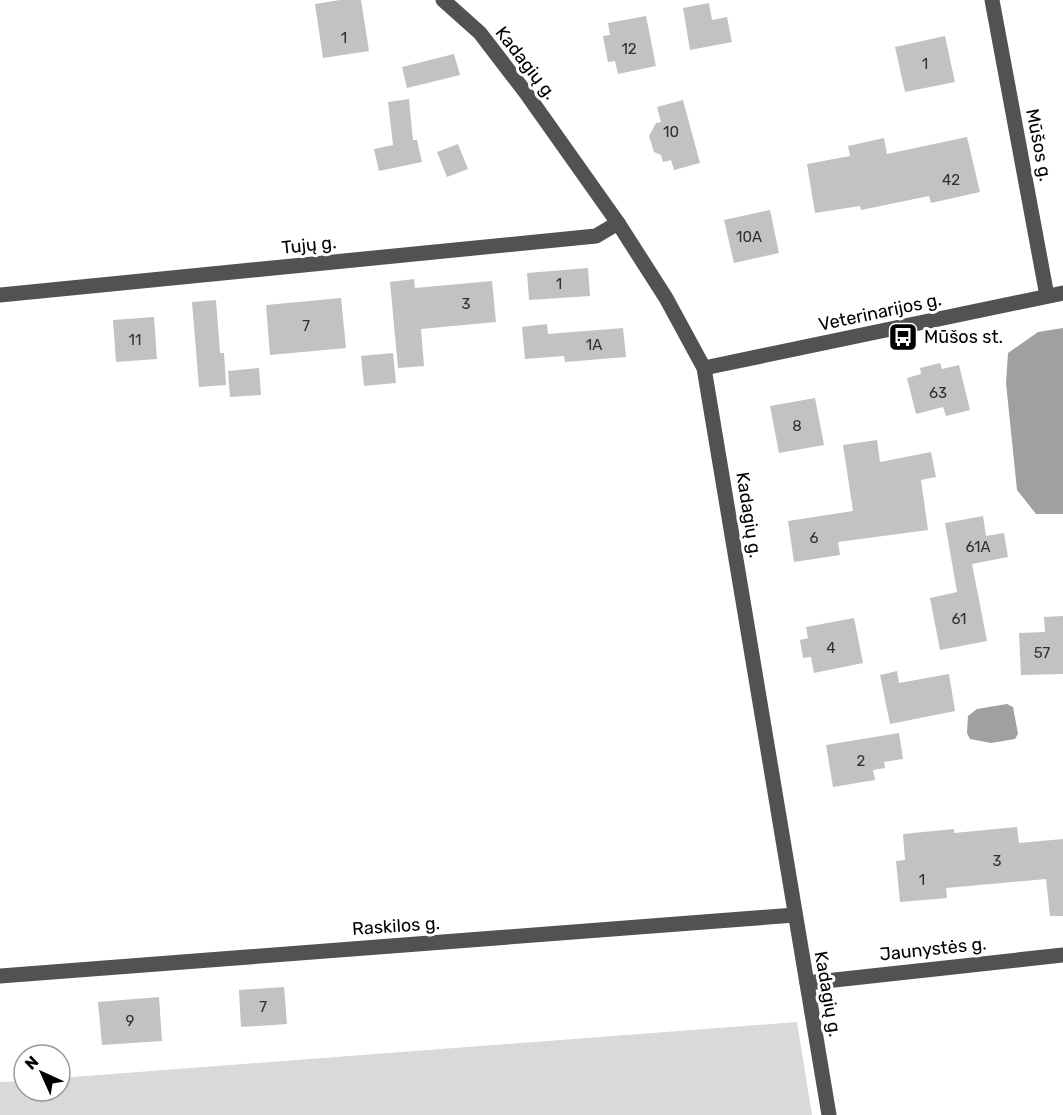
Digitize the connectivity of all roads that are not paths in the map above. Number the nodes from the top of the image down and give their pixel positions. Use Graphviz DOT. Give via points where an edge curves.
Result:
graph roads {
  1 [pos="442,0"];
  2 [pos="992,0"];
  3 [pos="618,223"];
  4 [pos="1063,293"];
  5 [pos="0,295"];
  6 [pos="1047,296"];
  7 [pos="704,369"];
  8 [pos="795,915"];
  9 [pos="1063,955"];
  10 [pos="0,976"];
  11 [pos="807,983"];
  12 [pos="829,1115"];
  1 -- 3 [label="street, Kadagių g." via="486,42"];
  2 -- 6 [label="street, Mūšos g."];
  3 -- 5 [label="street, Tujų g." via="596,236"];
  3 -- 7 [label="street, Kadagių g." via="666,298"];
  4 -- 6 [label="street, Veterinarijos g."];
  6 -- 7 [label="street, Veterinarijos g."];
  7 -- 8 [label="street, Kadagių g."];
  8 -- 10 [label="street, Raskilos g."];
  8 -- 11 [label="street, Kadagių g."];
  9 -- 11 [label="street, Jaunystės g."];
  11 -- 12 [label="street, Kadagių g."];
}
